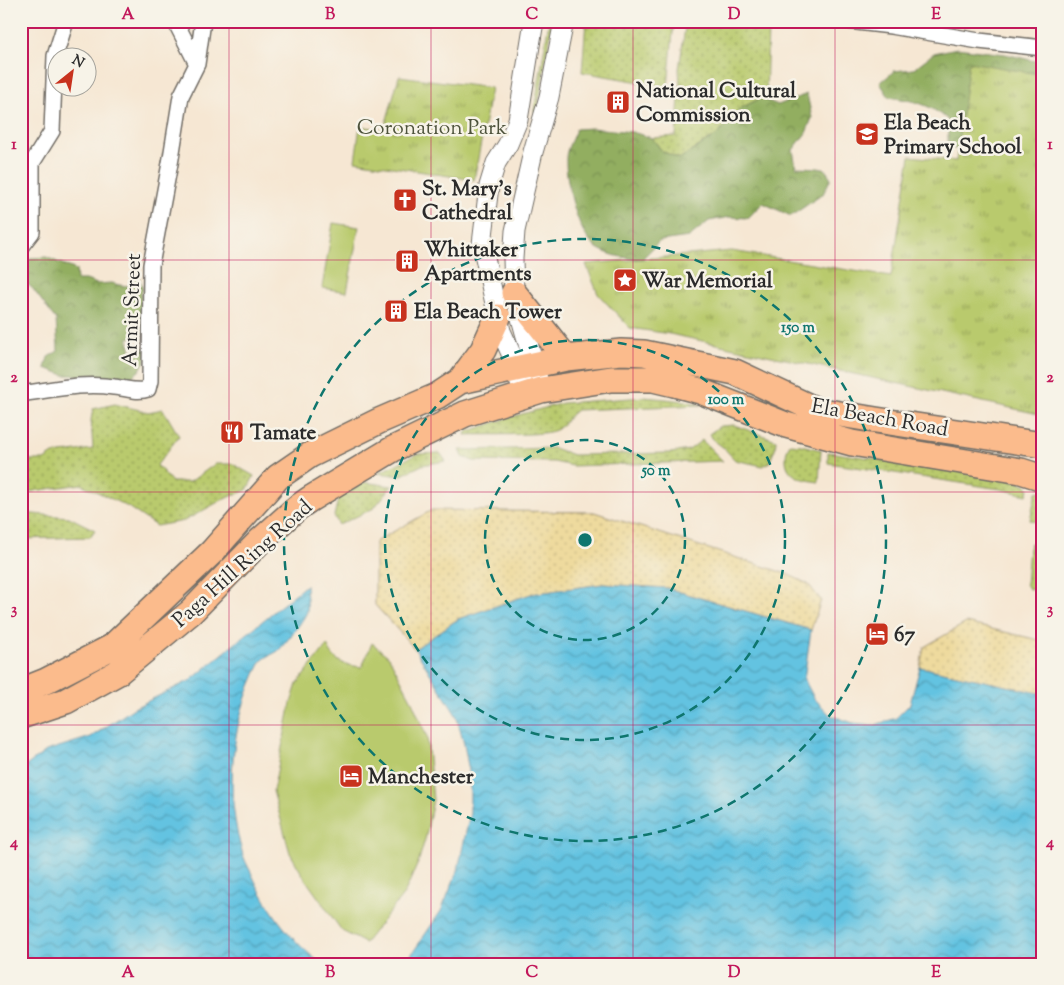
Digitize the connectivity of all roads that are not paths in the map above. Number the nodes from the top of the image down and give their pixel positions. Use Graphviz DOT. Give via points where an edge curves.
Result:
graph roads {
  1 [pos="66,21"];
  2 [pos="175,21"];
  3 [pos="203,21"];
  4 [pos="534,21"];
  5 [pos="564,21"];
  6 [pos="848,21"];
  7 [pos="1043,48"];
  8 [pos="197,64"];
  9 [pos="508,144"];
  10 [pos="533,152"];
  11 [pos="21,246"];
  12 [pos="514,293"];
  13 [pos="498,317"];
  14 [pos="566,358"];
  15 [pos="525,366"];
  16 [pos="454,385"];
  17 [pos="532,392"];
  18 [pos="21,394"];
  19 [pos="1043,445"];
  20 [pos="278,477"];
  21 [pos="1043,478"];
  22 [pos="297,508"];
  23 [pos="21,691"];
  24 [pos="21,716"];
  1 -- 11 [label="street" via="55,56 52,131 32,163 32,232"];
  2 -- 8 [label="street"];
  3 -- 8 [label="street, Armit Street"];
  4 -- 9 [label="street" via="518,120"];
  5 -- 10 [label="street"];
  6 -- 7 [label="street"];
  8 -- 18 [label="street, Armit Street" via="181,96 151,265 148,389 141,392 113,386 91,386"];
  9 -- 10 [label="street"];
  9 -- 13 [label="street" via="496,163 489,186 482,244"];
  10 -- 12 [label="street" via="515,231 512,259"];
  12 -- 14 [label="highway"];
  12 -- 15 [label="street"];
  13 -- 15 [label="street" via="501,331"];
  13 -- 16 [label="highway" via="483,350"];
  14 -- 15 [label="highway, Ela Beach Road"];
  14 -- 19 [label="highway, Ela Beach Road" via="621,352 660,355 735,372 816,410"];
  15 -- 16 [label="highway, Paga Hill Ring Road"];
  15 -- 17 [label="street"];
  16 -- 20 [label="highway, Paga Hill Ring Road" via="310,455"];
  17 -- 21 [label="highway, Ela Beach Road" via="612,379 653,379 700,391 813,433 863,445 1021,471"];
  17 -- 22 [label="highway, Paga Hill Ring Road" via="465,414 415,437"];
  20 -- 22 [label="highway"];
  20 -- 23 [label="highway, Paga Hill Ring Road" via="212,552 112,647 46,682"];
  22 -- 24 [label="highway, Paga Hill Ring Road" via="190,612 117,673 66,701"];
}
